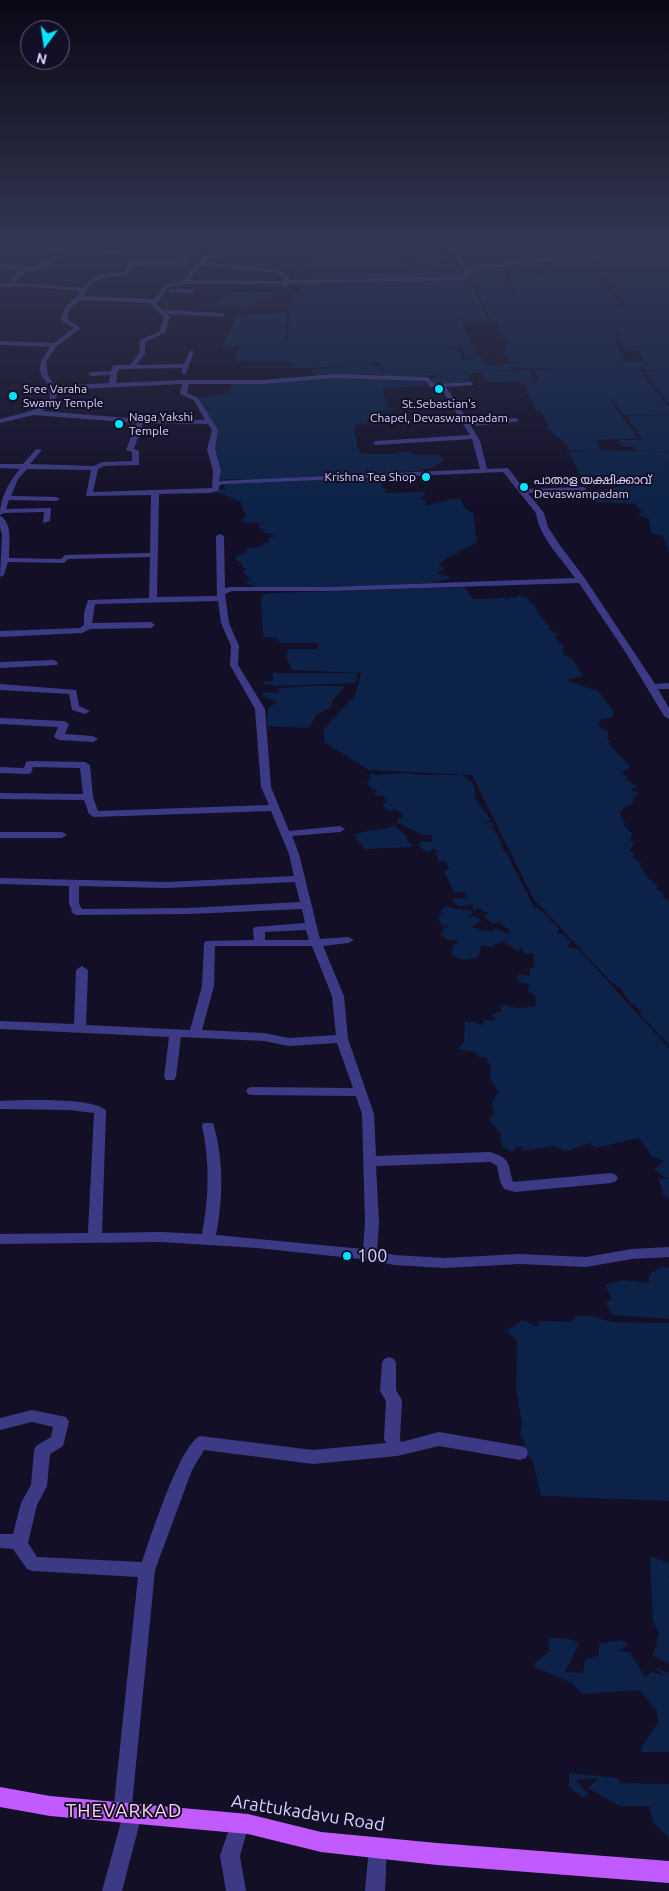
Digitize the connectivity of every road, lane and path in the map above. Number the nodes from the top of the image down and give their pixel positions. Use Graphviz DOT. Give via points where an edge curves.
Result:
graph roads {
  1 [pos="67,336"];
  2 [pos="154,336"];
  3 [pos="0,343"];
  4 [pos="56,345"];
  5 [pos="192,352"];
  6 [pos="132,366"];
  7 [pos="185,366"];
  8 [pos="114,373"];
  9 [pos="91,374"];
  10 [pos="185,382"];
  11 [pos="471,384"];
  12 [pos="442,385"];
  13 [pos="112,386"];
  14 [pos="54,388"];
  15 [pos="36,413"];
  16 [pos="516,420"];
  17 [pos="0,421"];
  18 [pos="140,422"];
  19 [pos="210,422"];
  20 [pos="468,424"];
  21 [pos="475,437"];
  22 [pos="376,443"];
  23 [pos="38,450"];
  24 [pos="0,466"];
  25 [pos="23,467"];
  26 [pos="95,468"];
  27 [pos="484,470"];
  28 [pos="217,482"];
  29 [pos="583,489"];
  30 [pos="523,491"];
  31 [pos="155,492"];
  32 [pos="5,498"];
  33 [pos="56,499"];
  34 [pos="0,512"];
  35 [pos="0,518"];
  36 [pos="46,522"];
  37 [pos="220,536"];
  38 [pos="153,555"];
  39 [pos="3,560"];
  40 [pos="0,575"];
  41 [pos="582,580"];
  42 [pos="220,596"];
  43 [pos="153,599"];
  44 [pos="151,625"];
  45 [pos="88,626"];
  46 [pos="0,634"];
  47 [pos="54,663"];
  48 [pos="0,665"];
  49 [pos="669,686"];
  50 [pos="0,687"];
  51 [pos="652,687"];
  52 [pos="85,711"];
  53 [pos="669,716"];
  54 [pos="0,721"];
  55 [pos="93,739"];
  56 [pos="0,770"];
  57 [pos="0,796"];
  58 [pos="88,797"];
  59 [pos="273,808"];
  60 [pos="340,829"];
  61 [pos="285,834"];
  62 [pos="0,835"];
  63 [pos="62,835"];
  64 [pos="300,879"];
  65 [pos="0,881"];
  66 [pos="74,884"];
  67 [pos="306,905"];
  68 [pos="311,926"];
  69 [pos="348,940"];
  70 [pos="260,943"];
  71 [pos="316,943"];
  72 [pos="82,970"];
  73 [pos="0,1025"];
  74 [pos="80,1030"];
  75 [pos="175,1034"];
  76 [pos="195,1034"];
  77 [pos="342,1039"];
  78 [pos="170,1078"];
  79 [pos="252,1092"];
  80 [pos="361,1092"];
  81 [pos="0,1105"];
  82 [pos="208,1126"];
  83 [pos="371,1161"];
  84 [pos="611,1178"];
  85 [pos="95,1237"];
  86 [pos="0,1239"];
  87 [pos="208,1240"];
  88 [pos="669,1252"];
  89 [pos="370,1255"];
  90 [pos="389,1364"];
  91 [pos="2,1422"];
  92 [pos="397,1449"];
  93 [pos="520,1453"];
  94 [pos="0,1541"];
  95 [pos="19,1545"];
  96 [pos="147,1570"];
  97 [pos="0,1798"];
  98 [pos="128,1813"];
  99 [pos="240,1824"];
  100 [pos="378,1848"];
  101 [pos="669,1872"];
  102 [pos="112,1891"];
  103 [pos="236,1891"];
  104 [pos="375,1891"];
  1 -- 4 [label="street"];
  2 -- 6 [label="street" via="142,341 142,354"];
  3 -- 4 [label="street"];
  4 -- 14 [label="street" via="43,362 44,376"];
  5 -- 7 [label="street"];
  6 -- 7 [label="street"];
  6 -- 8 [label="street" via="116,366"];
  7 -- 10 [label="street"];
  8 -- 9 [label="street"];
  8 -- 13 [label="street"];
  10 -- 12 [label="street" via="263,382 334,376 421,377 428,379 432,386"];
  10 -- 13 [label="street"];
  10 -- 19 [label="street" via="184,394 196,399"];
  11 -- 12 [label="street"];
  12 -- 20 [label="street"];
  13 -- 14 [label="street"];
  14 -- 15 [label="street" via="50,402"];
  15 -- 17 [label="street"];
  15 -- 18 [label="street"];
  16 -- 20 [label="street"];
  18 -- 19 [label="street"];
  18 -- 26 [label="street" via="130,450 135,452 136,463 102,464"];
  19 -- 28 [label="street" via="215,430 211,449"];
  20 -- 21 [label="street"];
  21 -- 22 [label="street"];
  21 -- 27 [label="street" via="477,454"];
  23 -- 25 [label="street"];
  24 -- 25 [label="street"];
  25 -- 26 [label="street"];
  25 -- 32 [label="street"];
  26 -- 31 [label="street" via="89,494"];
  27 -- 28 [label="street"];
  27 -- 30 [label="street" via="505,470"];
  28 -- 31 [label="street" via="215,489 209,491"];
  29 -- 30 [label="street"];
  30 -- 41 [label="street" via="540,514 554,545"];
  31 -- 38 [label="street"];
  32 -- 33 [label="street"];
  32 -- 34 [label="street"];
  34 -- 36 [label="street" via="48,510"];
  35 -- 39 [label="street" via="6,534"];
  37 -- 42 [label="street"];
  38 -- 39 [label="street" via="65,557 64,561"];
  38 -- 43 [label="street"];
  39 -- 40 [label="street"];
  41 -- 42 [label="street" via="329,589 231,589"];
  41 -- 51 [label="street"];
  42 -- 43 [label="street"];
  42 -- 59 [label="street" via="235,646 234,665 260,710 266,787"];
  43 -- 45 [label="street" via="91,602"];
  44 -- 45 [label="street"];
  45 -- 46 [label="street" via="82,630"];
  47 -- 48 [label="street"];
  49 -- 51 [label="street"];
  50 -- 52 [label="street" via="73,692 75,708"];
  51 -- 53 [label="street"];
  54 -- 55 [label="street" via="64,724 59,737"];
  56 -- 58 [label="street" via="28,771 29,764 85,765"];
  57 -- 58 [label="street"];
  58 -- 59 [label="street" via="94,814"];
  59 -- 61 [label="street"];
  60 -- 61 [label="street"];
  61 -- 64 [label="street"];
  62 -- 63 [label="street"];
  64 -- 66 [label="street"];
  64 -- 67 [label="street"];
  65 -- 66 [label="street"];
  66 -- 67 [label="street" via="77,912"];
  67 -- 68 [label="street"];
  68 -- 70 [label="street" via="259,929"];
  68 -- 71 [label="street"];
  69 -- 71 [label="street"];
  70 -- 71 [label="street"];
  70 -- 76 [label="street" via="210,943 208,986"];
  71 -- 77 [label="street" via="338,996"];
  72 -- 74 [label="street"];
  73 -- 74 [label="street"];
  74 -- 75 [label="street"];
  75 -- 76 [label="street"];
  75 -- 78 [label="street"];
  76 -- 77 [label="street" via="289,1042"];
  77 -- 80 [label="street"];
  79 -- 80 [label="street"];
  80 -- 83 [label="street" via="368,1114"];
  81 -- 85 [label="street" via="62,1106 100,1111"];
  82 -- 87 [label="street" via="214,1147 216,1182"];
  83 -- 84 [label="street" via="490,1157 504,1164 506,1182 516,1187"];
  83 -- 89 [label="street"];
  85 -- 86 [label="street"];
  85 -- 87 [label="street"];
  87 -- 89 [label="street"];
  88 -- 89 [label="street" via="586,1262 519,1259 445,1263"];
  90 -- 92 [label="street" via="388,1391 394,1400 392,1439"];
  91 -- 95 [label="street" via="32,1416 61,1422 58,1441 42,1451 39,1486 29,1503"];
  92 -- 93 [label="street" via="439,1439"];
  92 -- 96 [label="street" via="313,1457 200,1443 185,1467"];
  94 -- 95 [label="street"];
  95 -- 96 [label="street" via="32,1564"];
  96 -- 98 [label="street"];
  97 -- 98 [label="main road, Arattukadavu Road"];
  98 -- 99 [label="main road, Arattukadavu Road"];
  98 -- 102 [label="street"];
  99 -- 100 [label="main road, Arattukadavu Road" via="321,1842"];
  99 -- 103 [label="street" via="230,1856"];
  100 -- 101 [label="main road, Arattukadavu Road"];
  100 -- 104 [label="street"];
}
